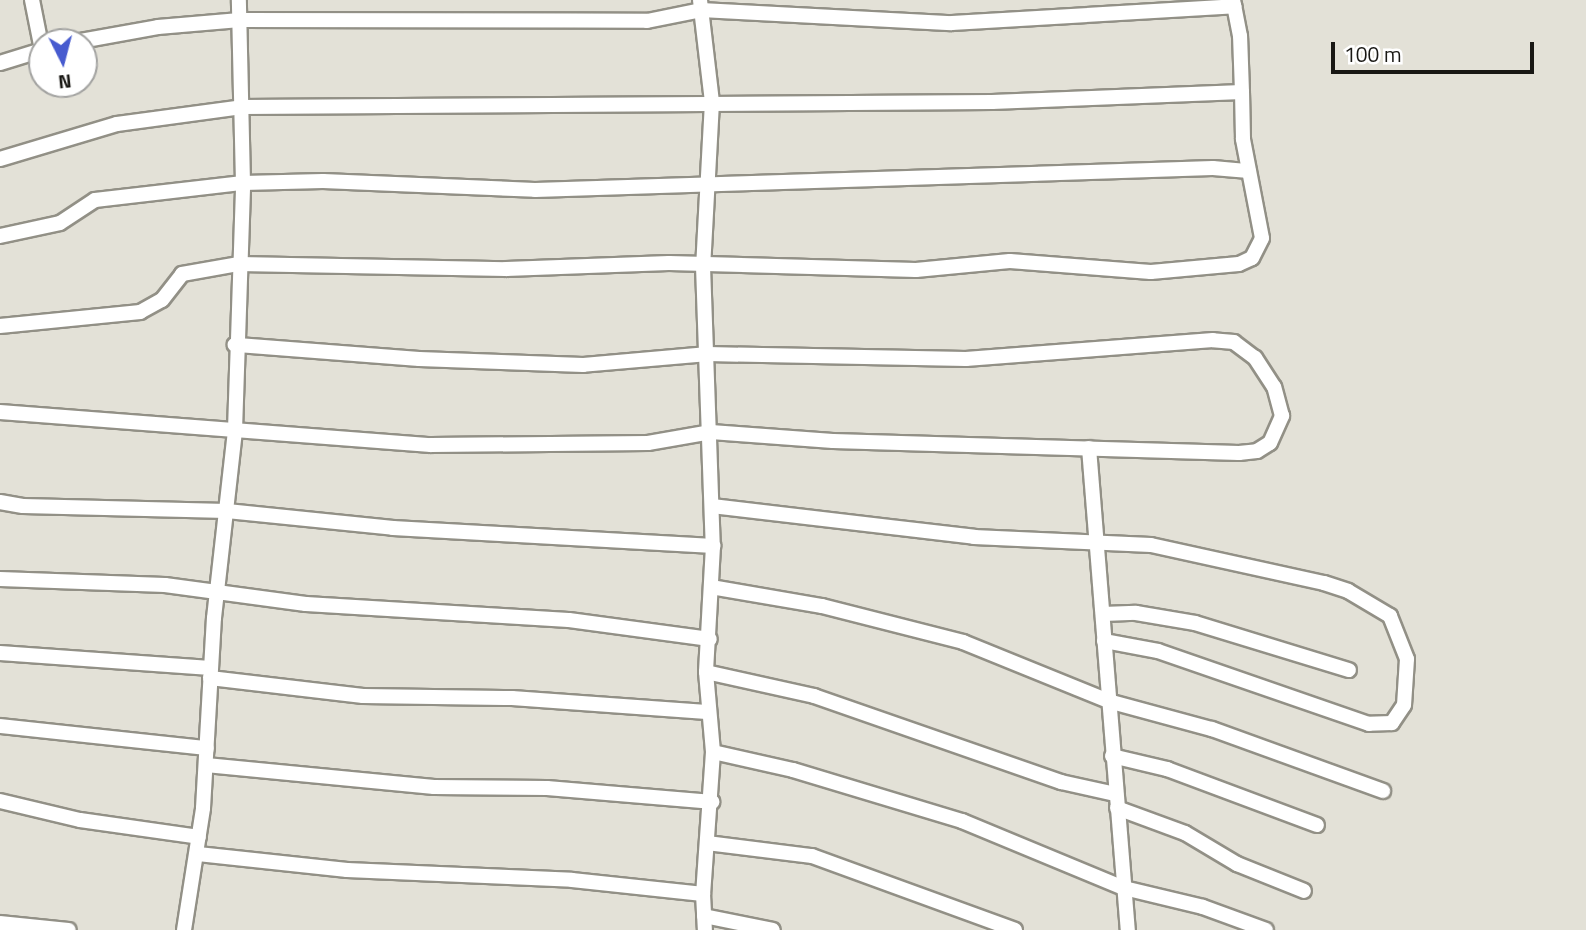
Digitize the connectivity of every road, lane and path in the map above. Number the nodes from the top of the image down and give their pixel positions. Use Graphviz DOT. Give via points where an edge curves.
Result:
graph roads {
  1 [pos="32,0"];
  2 [pos="239,0"];
  3 [pos="1234,3"];
  4 [pos="701,5"];
  5 [pos="240,20"];
  6 [pos="98,38"];
  7 [pos="0,63"];
  8 [pos="1242,92"];
  9 [pos="712,102"];
  10 [pos="242,107"];
  11 [pos="0,159"];
  12 [pos="1249,171"];
  13 [pos="706,181"];
  14 [pos="243,184"];
  15 [pos="0,236"];
  16 [pos="239,264"];
  17 [pos="703,266"];
  18 [pos="0,326"];
  19 [pos="235,345"];
  20 [pos="708,354"];
  21 [pos="0,412"];
  22 [pos="235,430"];
  23 [pos="711,432"];
  24 [pos="1089,448"];
  25 [pos="0,502"];
  26 [pos="712,506"];
  27 [pos="227,511"];
  28 [pos="1096,542"];
  29 [pos="713,546"];
  30 [pos="0,579"];
  31 [pos="711,587"];
  32 [pos="218,590"];
  33 [pos="1103,614"];
  34 [pos="710,639"];
  35 [pos="1104,641"];
  36 [pos="0,653"];
  37 [pos="1349,670"];
  38 [pos="706,672"];
  39 [pos="210,673"];
  40 [pos="1108,701"];
  41 [pos="706,712"];
  42 [pos="0,726"];
  43 [pos="207,748"];
  44 [pos="713,752"];
  45 [pos="1112,756"];
  46 [pos="206,765"];
  47 [pos="1383,791"];
  48 [pos="0,801"];
  49 [pos="1116,801"];
  50 [pos="712,802"];
  51 [pos="1317,825"];
  52 [pos="199,836"];
  53 [pos="707,843"];
  54 [pos="198,854"];
  55 [pos="1124,888"];
  56 [pos="1304,891"];
  57 [pos="703,894"];
  58 [pos="0,923"];
  59 [pos="705,923"];
  60 [pos="1007,928"];
  61 [pos="69,930"];
  62 [pos="184,930"];
  63 [pos="774,930"];
  64 [pos="1128,930"];
  65 [pos="1266,930"];
  1 -- 7 [label="street" via="42,50"];
  2 -- 5 [label="street"];
  3 -- 4 [label="street" via="952,23"];
  3 -- 8 [label="street"];
  4 -- 5 [label="street" via="647,21"];
  4 -- 9 [label="street"];
  5 -- 6 [label="street"];
  5 -- 10 [label="street"];
  8 -- 9 [label="street" via="992,102"];
  8 -- 12 [label="street"];
  9 -- 10 [label="street"];
  9 -- 13 [label="street"];
  10 -- 11 [label="street" via="117,124"];
  10 -- 14 [label="street"];
  12 -- 13 [label="street" via="1213,168 1048,177"];
  12 -- 17 [label="street" via="1262,238 1252,258 1238,264 1151,272 1010,261 916,270"];
  13 -- 14 [label="street" via="535,190 323,181"];
  13 -- 17 [label="street"];
  14 -- 15 [label="street" via="94,200 60,223"];
  14 -- 16 [label="street"];
  16 -- 17 [label="street" via="494,270"];
  16 -- 18 [label="street" via="195,268 182,274 162,300 140,312"];
  16 -- 19 [label="street"];
  17 -- 20 [label="street"];
  19 -- 20 [label="street" via="583,365"];
  19 -- 22 [label="street"];
  20 -- 23 [label="street"];
  20 -- 24 [label="street" via="966,359 1234,342 1264,369 1283,416 1278,432 1256,451"];
  21 -- 22 [label="street"];
  22 -- 23 [label="street" via="432,445 649,443"];
  22 -- 27 [label="street"];
  23 -- 24 [label="street" via="834,441"];
  23 -- 26 [label="street"];
  24 -- 28 [label="street"];
  25 -- 27 [label="street"];
  26 -- 28 [label="street" via="975,537"];
  26 -- 29 [label="street"];
  27 -- 29 [label="street" via="393,528"];
  27 -- 32 [label="street"];
  28 -- 33 [label="street"];
  28 -- 35 [label="street" via="1199,554 1324,583 1374,604 1390,616 1402,638 1407,659 1404,705 1392,723 1368,724 1158,651"];
  29 -- 31 [label="street"];
  30 -- 32 [label="street"];
  31 -- 34 [label="street"];
  31 -- 40 [label="street" via="822,606 963,642"];
  32 -- 34 [label="street" via="306,604 569,620"];
  32 -- 39 [label="street"];
  33 -- 35 [label="street"];
  33 -- 37 [label="street" via="1136,613 1195,623"];
  34 -- 38 [label="street"];
  35 -- 40 [label="street"];
  36 -- 39 [label="street"];
  38 -- 41 [label="street"];
  38 -- 49 [label="street" via="814,696"];
  39 -- 41 [label="street" via="363,696 512,698"];
  39 -- 43 [label="street"];
  40 -- 45 [label="street"];
  40 -- 47 [label="street" via="1202,726"];
  41 -- 44 [label="street"];
  42 -- 43 [label="street"];
  43 -- 46 [label="street"];
  44 -- 50 [label="street"];
  44 -- 55 [label="street" via="793,770 962,821"];
  45 -- 49 [label="street"];
  45 -- 51 [label="street" via="1167,769"];
  46 -- 50 [label="street" via="434,787 547,788"];
  46 -- 52 [label="street"];
  48 -- 52 [label="street" via="80,820"];
  49 -- 55 [label="street"];
  49 -- 56 [label="street" via="1237,864"];
  50 -- 53 [label="street"];
  52 -- 54 [label="street"];
  53 -- 57 [label="street"];
  53 -- 60 [label="street" via="812,856"];
  54 -- 57 [label="street" via="347,870 572,880"];
  54 -- 62 [label="street"];
  55 -- 64 [label="street"];
  55 -- 65 [label="street" via="1203,907"];
  57 -- 59 [label="street"];
  58 -- 61 [label="street"];
  59 -- 63 [label="street"];
}
